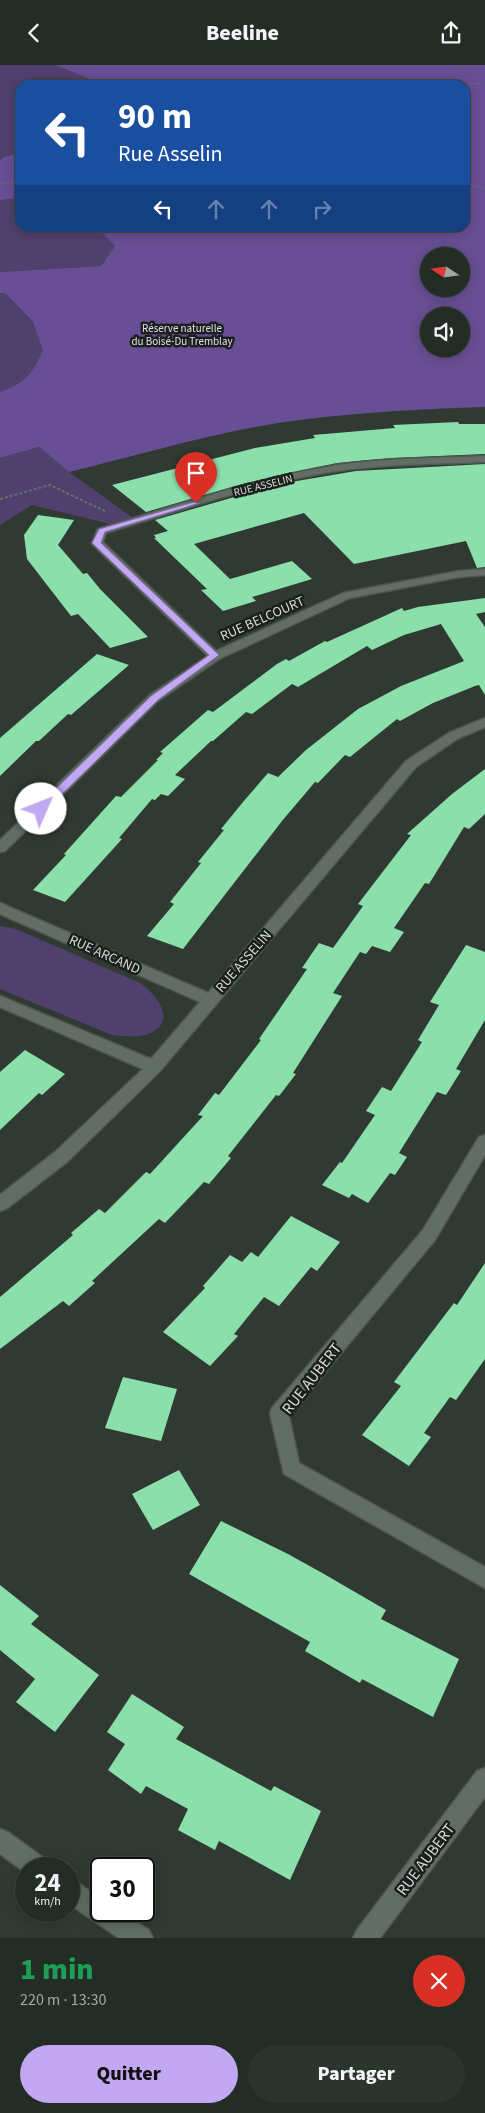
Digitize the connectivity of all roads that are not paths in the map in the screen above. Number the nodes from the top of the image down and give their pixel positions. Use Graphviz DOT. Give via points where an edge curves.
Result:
graph roads {
  1 [pos="485,459"];
  2 [pos="485,572"];
  3 [pos="214,655"];
  4 [pos="485,722"];
  5 [pos="0,848"];
  6 [pos="0,908"];
  7 [pos="209,1000"];
  8 [pos="0,1001"];
  9 [pos="154,1067"];
  10 [pos="485,1141"];
  11 [pos="0,1204"];
  12 [pos="485,1578"];
  13 [pos="485,1779"];
  14 [pos="0,1840"];
  15 [pos="23,1857"];
  16 [pos="80,1898"];
  17 [pos="141,1938"];
  18 [pos="365,1938"];
  1 -- 3 [label="street, RUE ASSELIN" via="370,464 314,473 102,531 96,543"];
  2 -- 3 [label="street, RUE BELCOURT" via="459,573 347,595"];
  3 -- 5 [label="street, RUE BELCOURT" via="154,698"];
  4 -- 7 [label="street, RUE ASSELIN" via="453,736 411,764"];
  6 -- 7 [label="street, RUE ARCAND"];
  7 -- 9 [label="street, RUE ASSELIN"];
  8 -- 9 [label="street"];
  9 -- 11 [label="street, RUE ASSELIN" via="61,1157"];
  10 -- 12 [label="street, RUE AUBERT" via="429,1235 279,1414 291,1468"];
  13 -- 18 [label="street, RUE AUBERT"];
  14 -- 15 [label="street"];
  16 -- 17 [label="street"];
}
